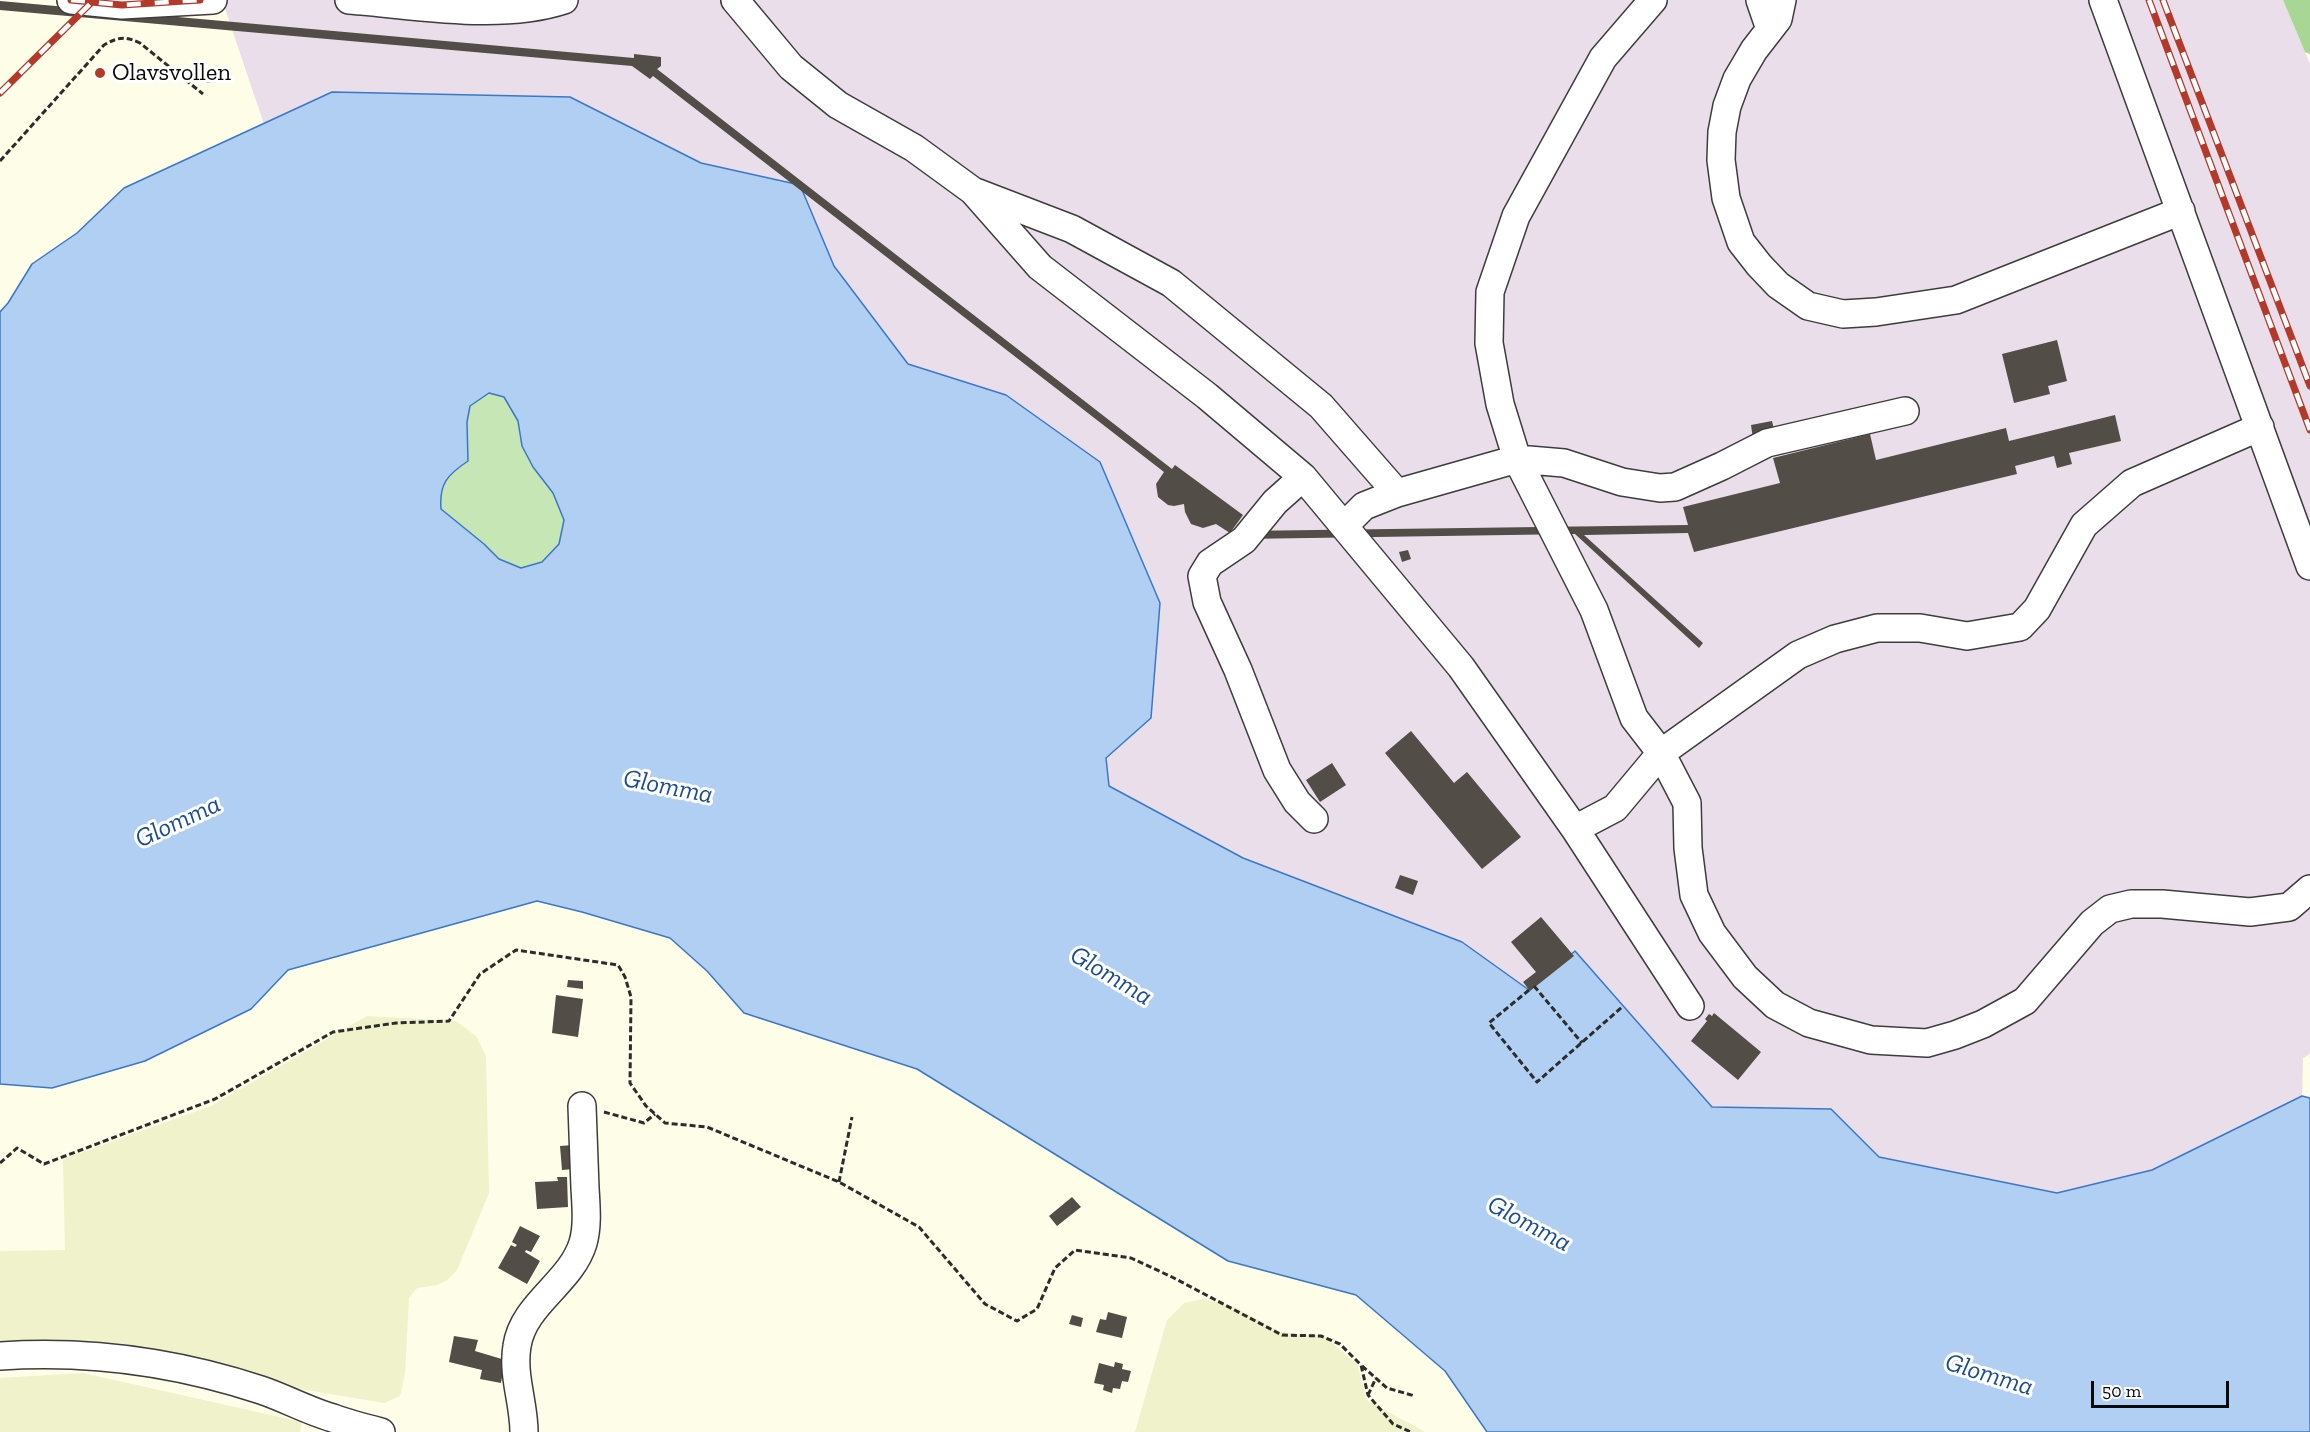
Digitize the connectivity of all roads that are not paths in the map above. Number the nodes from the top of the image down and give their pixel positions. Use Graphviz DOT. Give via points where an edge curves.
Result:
graph roads {
  1 [pos="71,0"];
  2 [pos="213,0"];
  3 [pos="350,0"];
  4 [pos="564,0"];
  5 [pos="735,0"];
  6 [pos="1653,0"];
  7 [pos="1760,0"];
  8 [pos="1782,0"];
  9 [pos="2103,0"];
  10 [pos="1770,29"];
  11 [pos="973,191"];
  12 [pos="2181,211"];
  13 [pos="1905,411"];
  14 [pos="2260,427"];
  15 [pos="1517,459"];
  16 [pos="1303,477"];
  17 [pos="1396,493"];
  18 [pos="1345,525"];
  19 [pos="2310,566"];
  20 [pos="1661,753"];
  21 [pos="1314,819"];
  22 [pos="1575,829"];
  23 [pos="2310,889"];
  24 [pos="1690,1006"];
  25 [pos="582,1106"];
  26 [pos="0,1356"];
  27 [pos="381,1432"];
  28 [pos="524,1432"];
  1 -- 2 [label="street" via="122,5"];
  3 -- 4 [label="street" via="499,12 540,8"];
  5 -- 11 [label="street" via="791,67 831,99 914,148"];
  6 -- 15 [label="street" via="1603,58 1516,216 1490,292 1489,343 1500,404"];
  7 -- 10 [label="street"];
  8 -- 10 [label="street" via="1778,19"];
  9 -- 12 [label="street"];
  10 -- 12 [label="street" via="1737,79 1727,106 1722,132 1724,189 1737,233 1747,251 1778,285 1808,306 1843,314 1956,300"];
  11 -- 16 [label="street" via="1040,267 1207,396"];
  11 -- 17 [label="street" via="1072,229 1171,283 1321,406"];
  12 -- 14 [label="street"];
  13 -- 15 [label="street" via="1767,443 1675,487 1622,482 1564,463"];
  14 -- 19 [label="street"];
  14 -- 20 [label="street" via="2132,483 2084,525 2037,609 2020,627 1967,636 1920,627 1877,628 1835,639 1798,656"];
  15 -- 17 [label="street"];
  15 -- 20 [label="street" via="1594,610 1634,718"];
  16 -- 18 [label="street"];
  16 -- 21 [label="street" via="1275,502 1244,540 1209,563 1202,576 1207,602 1277,770 1297,802"];
  17 -- 18 [label="street" via="1364,506"];
  18 -- 22 [label="street" via="1461,667"];
  20 -- 22 [label="street" via="1615,808"];
  20 -- 23 [label="street" via="1687,803 1694,895 1712,933 1745,977 1775,1005 1809,1023 1871,1040 1927,1043 1983,1024 2025,1001 2092,923 2110,909 2162,904 2250,912 2289,907"];
  22 -- 24 [label="street"];
  25 -- 28 [label="street" via="586,1216 583,1243 572,1265 527,1320 517,1344 516,1371"];
  26 -- 27 [label="street" via="92,1355 183,1369 261,1390"];
}
